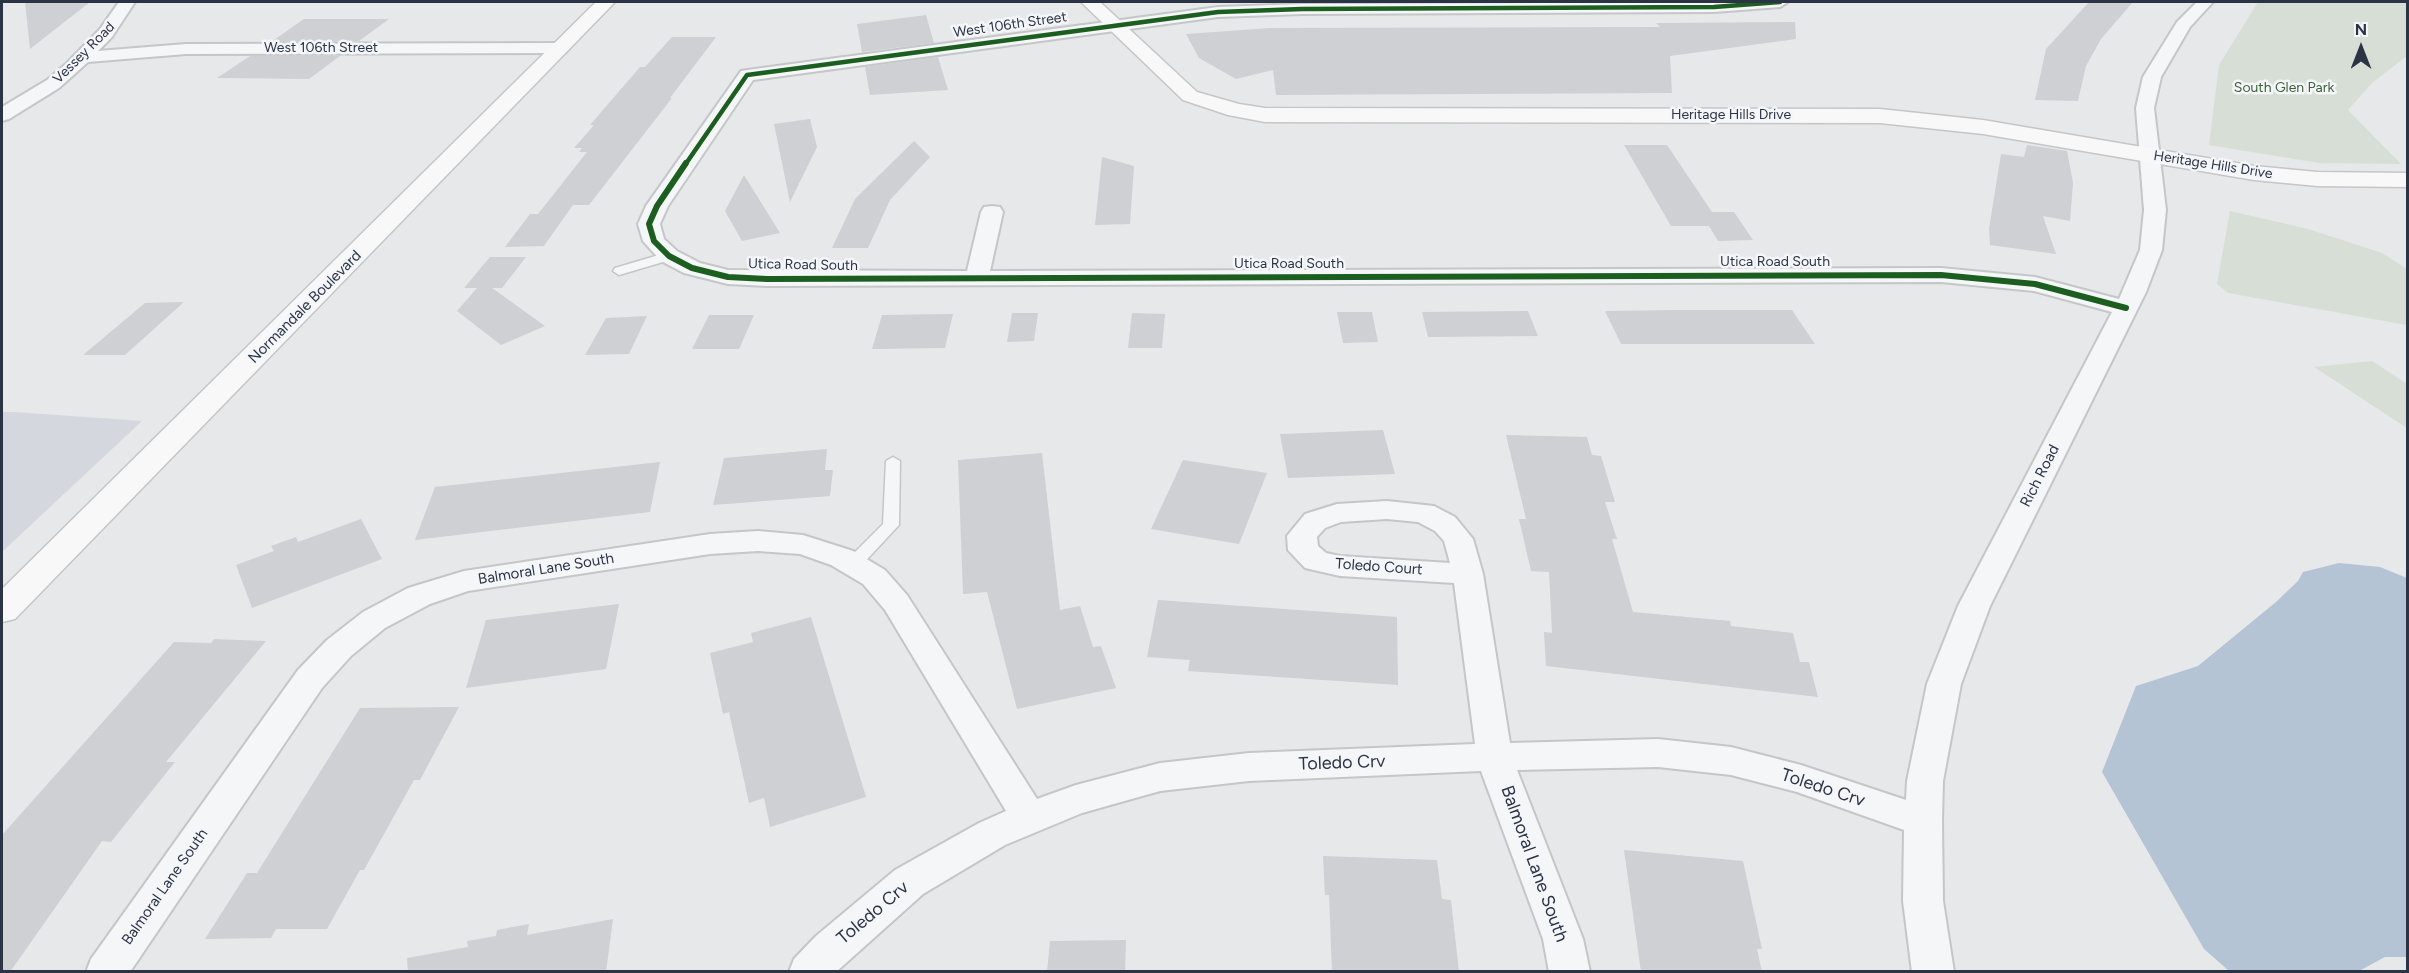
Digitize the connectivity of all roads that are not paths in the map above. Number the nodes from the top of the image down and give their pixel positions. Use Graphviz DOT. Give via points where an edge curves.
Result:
graph roads {
  1 [pos="127,2"];
  2 [pos="606,2"];
  3 [pos="1090,2"];
  4 [pos="1780,2"];
  5 [pos="2205,2"];
  6 [pos="1115,25"];
  7 [pos="560,48"];
  8 [pos="82,57"];
  9 [pos="747,75"];
  10 [pos="2,115"];
  11 [pos="2148,155"];
  12 [pos="2408,180"];
  13 [pos="992,212"];
  14 [pos="669,256"];
  15 [pos="619,271"];
  16 [pos="976,278"];
  17 [pos="2126,308"];
  18 [pos="892,461"];
  19 [pos="853,564"];
  20 [pos="1468,574"];
  21 [pos="2,610"];
  22 [pos="1494,757"];
  23 [pos="1029,817"];
  24 [pos="1923,821"];
  25 [pos="106,972"];
  26 [pos="809,972"];
  27 [pos="1570,972"];
  28 [pos="1933,972"];
  1 -- 8 [label="street, Vessey Road" via="118,19"];
  2 -- 7 [label="street, Normandale Boulevard"];
  3 -- 6 [label="street, Heritage Hills Drive"];
  4 -- 6 [label="street, West 106th Street" via="1714,7 1259,10"];
  5 -- 11 [label="street, Rich Road" via="2183,25 2151,77 2145,108"];
  6 -- 9 [label="street, West 106th Street"];
  6 -- 11 [label="street, Heritage Hills Drive" via="1190,96 1236,111 1265,115 1880,116 1983,127"];
  7 -- 8 [label="street, West 106th Street" via="186,49"];
  7 -- 21 [label="street, Normandale Boulevard"];
  8 -- 10 [label="street, Vessey Road" via="53,84"];
  9 -- 14 [label="street, Utica Road South" via="657,206 650,224 654,241"];
  11 -- 12 [label="street, Heritage Hills Drive" via="2254,173 2317,179"];
  11 -- 17 [label="street, Rich Road" via="2155,210 2151,250"];
  13 -- 16 [label="street"];
  14 -- 15 [label="lane"];
  14 -- 16 [label="street, Utica Road South" via="692,268 738,277"];
  16 -- 17 [label="street, Utica Road South" via="1941,275 2036,284"];
  17 -- 24 [label="street, Rich Road" via="1974,606 1944,684 1925,781"];
  18 -- 19 [label="lane" via="891,525"];
  19 -- 23 [label="street, Balmoral Lane South" via="874,577 896,603"];
  19 -- 25 [label="street, Balmoral Lane South" via="803,545 758,541 710,544 464,581 419,596 374,620 339,648 310,679"];
  20 -- 22 [label="street"];
  22 -- 23 [label="street, Toledo Crv" via="1249,767 1160,777"];
  22 -- 24 [label="street, Toledo Crv" via="1658,753 1731,761 1801,779"];
  22 -- 27 [label="street, Balmoral Lane South" via="1563,939"];
  23 -- 26 [label="street, Toledo Crv" via="909,882 830,949"];
  24 -- 28 [label="street, Rich Road" via="1923,902"];
}
